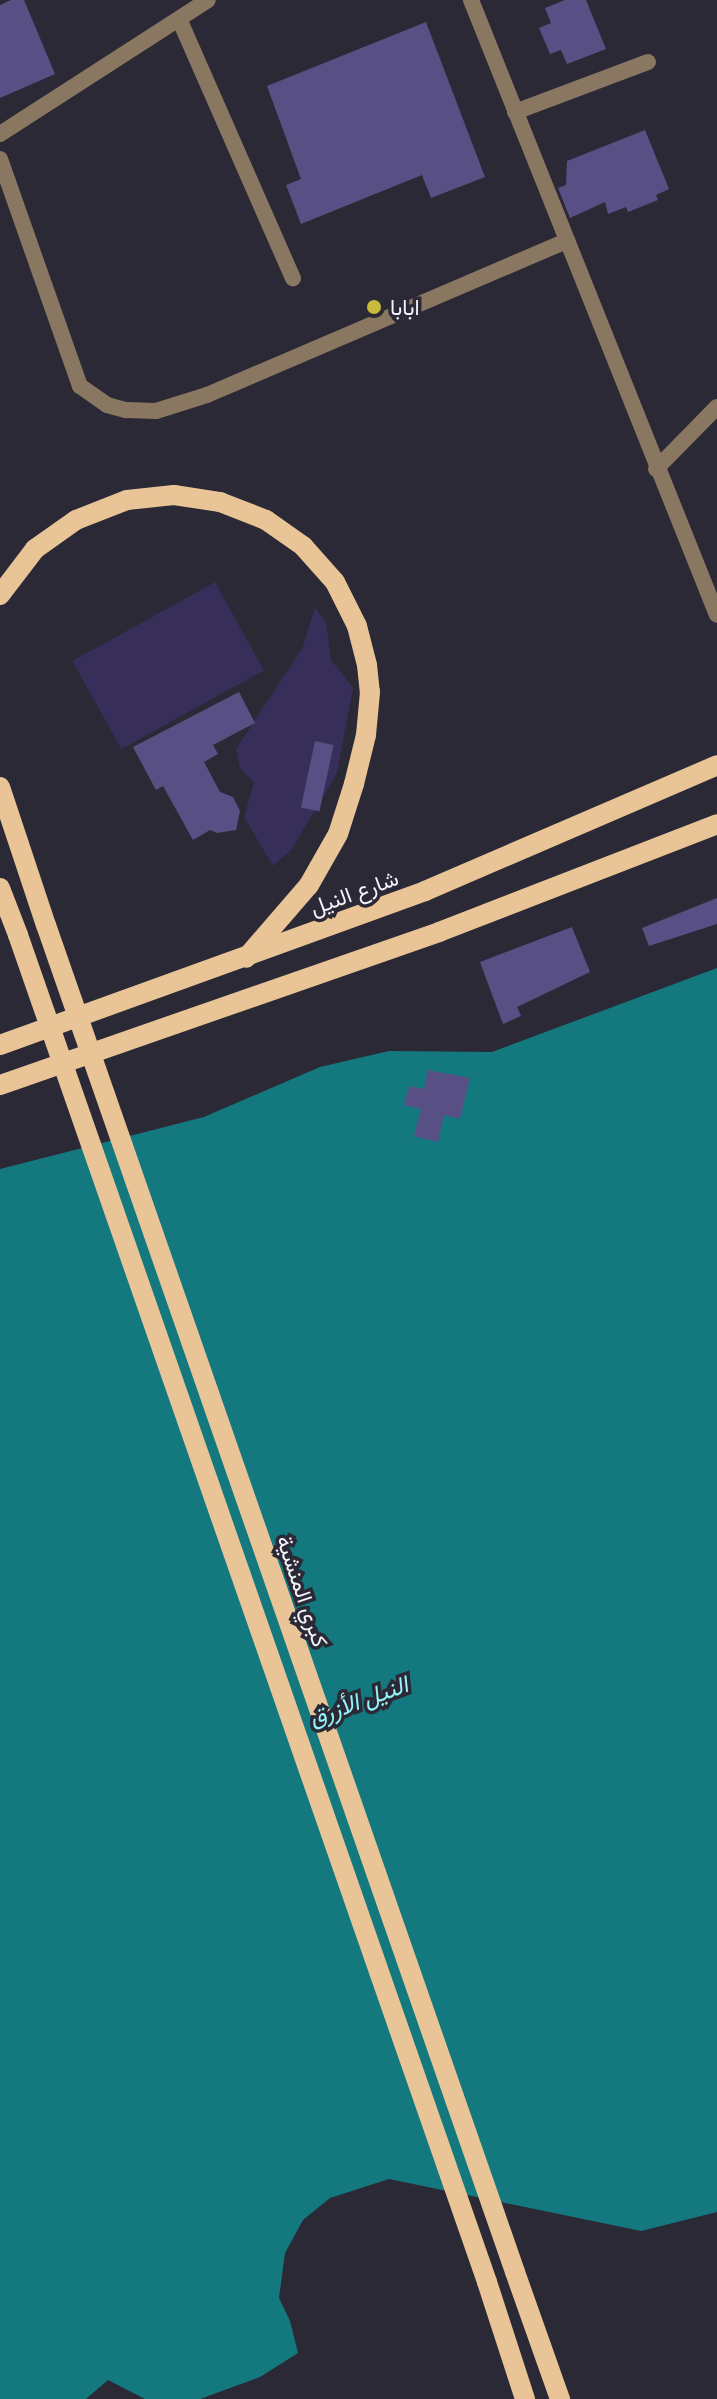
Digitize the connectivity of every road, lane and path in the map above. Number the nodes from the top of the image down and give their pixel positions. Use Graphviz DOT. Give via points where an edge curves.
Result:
graph roads {
  1 [pos="208,0"];
  2 [pos="471,0"];
  3 [pos="180,21"];
  4 [pos="648,62"];
  5 [pos="515,112"];
  6 [pos="0,134"];
  7 [pos="0,159"];
  8 [pos="567,241"];
  9 [pos="293,278"];
  10 [pos="717,407"];
  11 [pos="656,469"];
  12 [pos="0,595"];
  13 [pos="717,615"];
  14 [pos="717,765"];
  15 [pos="0,787"];
  16 [pos="717,824"];
  17 [pos="0,888"];
  18 [pos="246,958"];
  19 [pos="0,1045"];
  20 [pos="0,1085"];
  21 [pos="525,2399"];
  22 [pos="560,2399"];
  1 -- 3 [label="street"];
  2 -- 5 [label="street"];
  3 -- 6 [label="street"];
  3 -- 9 [label="street"];
  4 -- 5 [label="street"];
  5 -- 8 [label="street"];
  7 -- 8 [label="street" via="80,386 107,405 126,410 156,411 207,395"];
  8 -- 11 [label="street"];
  10 -- 11 [label="street"];
  11 -- 13 [label="street"];
  12 -- 18 [label="main road" via="35,549 76,520 127,500 174,495 220,502 266,520 303,546 335,582 357,626 367,665 366,735 338,834 309,885"];
  14 -- 18 [label="main road, شارع النيل" via="425,891"];
  15 -- 22 [label="main road, كبري المنشية, bridge"];
  16 -- 20 [label="main road" via="439,932"];
  17 -- 21 [label="main road, bridge"];
  18 -- 19 [label="main road, شارع النيل"];
}
